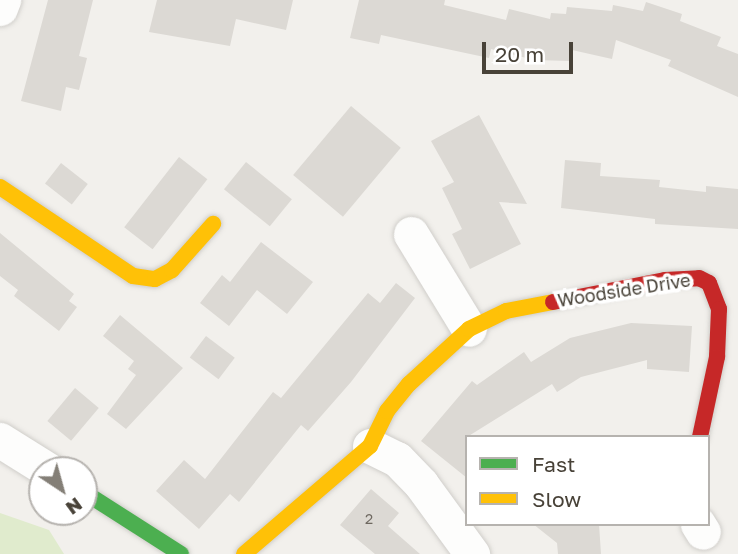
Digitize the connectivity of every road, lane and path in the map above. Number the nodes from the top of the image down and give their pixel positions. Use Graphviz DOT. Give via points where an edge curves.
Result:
graph roads {
  1 [pos="3,0"];
  2 [pos="0,8"];
  3 [pos="0,187"];
  4 [pos="213,224"];
  5 [pos="411,234"];
  6 [pos="469,329"];
  7 [pos="700,435"];
  8 [pos="0,440"];
  9 [pos="370,446"];
  10 [pos="28,458"];
  11 [pos="98,501"];
  12 [pos="181,554"];
  13 [pos="244,554"];
  14 [pos="472,554"];
  1 -- 2 [label="street"];
  3 -- 4 [label="street" via="133,276 155,279 172,270"];
  5 -- 6 [label="street"];
  6 -- 7 [label="street, Woodside Drive" via="506,311 555,300 699,278 709,283 719,309 717,357"];
  6 -- 9 [label="street, Woodside Drive" via="409,384 387,411"];
  8 -- 10 [label="street"];
  9 -- 13 [label="street, Woodside Drive"];
  9 -- 14 [label="street" via="397,459 421,484"];
  11 -- 12 [label="street"];
}
